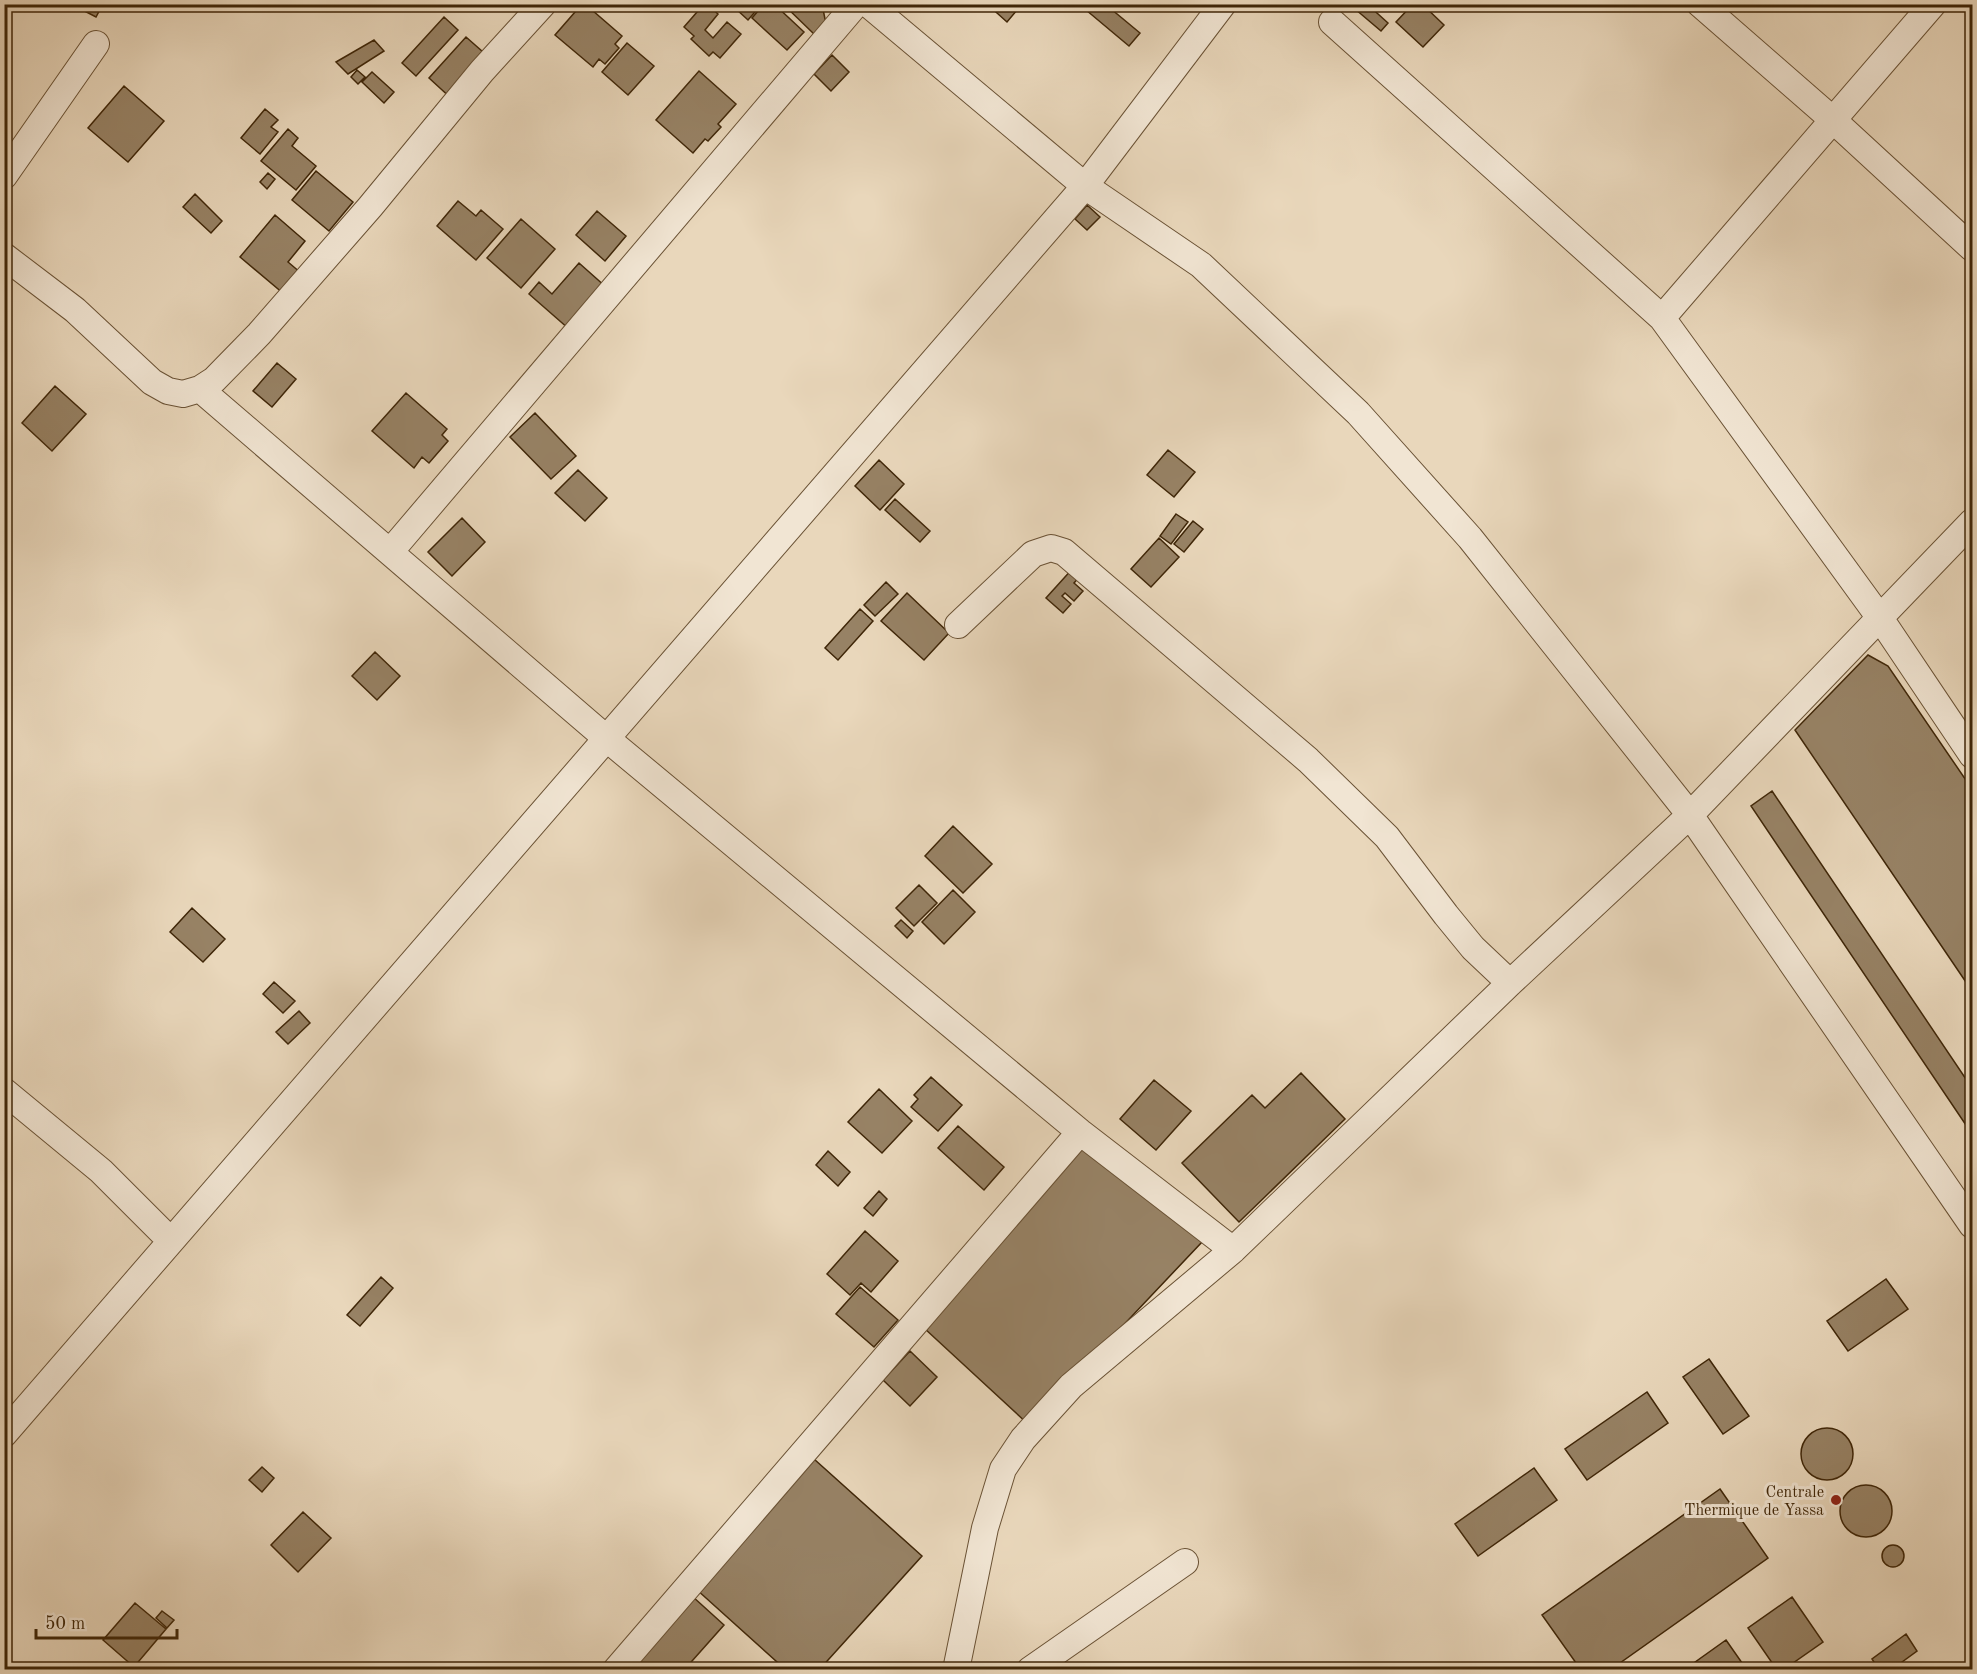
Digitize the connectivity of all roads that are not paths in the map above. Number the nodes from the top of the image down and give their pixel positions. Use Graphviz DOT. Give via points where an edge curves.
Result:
graph roads {
  1 [pos="543,4"];
  2 [pos="856,4"];
  3 [pos="868,4"];
  4 [pos="1223,4"];
  5 [pos="1700,4"];
  6 [pos="1933,4"];
  7 [pos="1332,22"];
  8 [pos="96,44"];
  9 [pos="1833,120"];
  10 [pos="4,176"];
  11 [pos="1085,186"];
  12 [pos="1972,248"];
  13 [pos="4,256"];
  14 [pos="1662,318"];
  15 [pos="200,389"];
  16 [pos="1972,522"];
  17 [pos="390,552"];
  18 [pos="1880,618"];
  19 [pos="958,625"];
  20 [pos="606,738"];
  21 [pos="1972,755"];
  22 [pos="1690,814"];
  23 [pos="1510,983"];
  24 [pos="4,1091"];
  25 [pos="1080,1132"];
  26 [pos="1972,1225"];
  27 [pos="171,1241"];
  28 [pos="1233,1250"];
  29 [pos="4,1434"];
  30 [pos="1185,1562"];
  31 [pos="616,1670"];
  32 [pos="956,1670"];
  33 [pos="1030,1670"];
  1 -- 15 [label="street" via="259,334"];
  2 -- 17 [label="street"];
  3 -- 11 [label="street"];
  4 -- 11 [label="street"];
  5 -- 9 [label="street"];
  6 -- 9 [label="street"];
  7 -- 14 [label="street"];
  8 -- 10 [label="street"];
  9 -- 12 [label="street"];
  9 -- 14 [label="street"];
  11 -- 20 [label="street"];
  11 -- 22 [label="street" via="1201,265 1358,413 1470,538"];
  13 -- 15 [label="street" via="75,310 152,382 183,394"];
  14 -- 18 [label="street"];
  15 -- 17 [label="street"];
  16 -- 18 [label="street"];
  17 -- 20 [label="street"];
  18 -- 21 [label="street"];
  18 -- 22 [label="street"];
  19 -- 23 [label="street" via="1033,554 1051,548 1064,552 1308,760 1387,837 1473,948"];
  20 -- 25 [label="street"];
  20 -- 27 [label="street"];
  22 -- 23 [label="street"];
  22 -- 26 [label="street"];
  23 -- 28 [label="street"];
  24 -- 27 [label="street" via="101,1171"];
  25 -- 28 [label="street"];
  25 -- 31 [label="street"];
  27 -- 29 [label="street"];
  28 -- 32 [label="street" via="1071,1386 1023,1439 1003,1469 984,1528"];
  30 -- 33 [label="street"];
}
